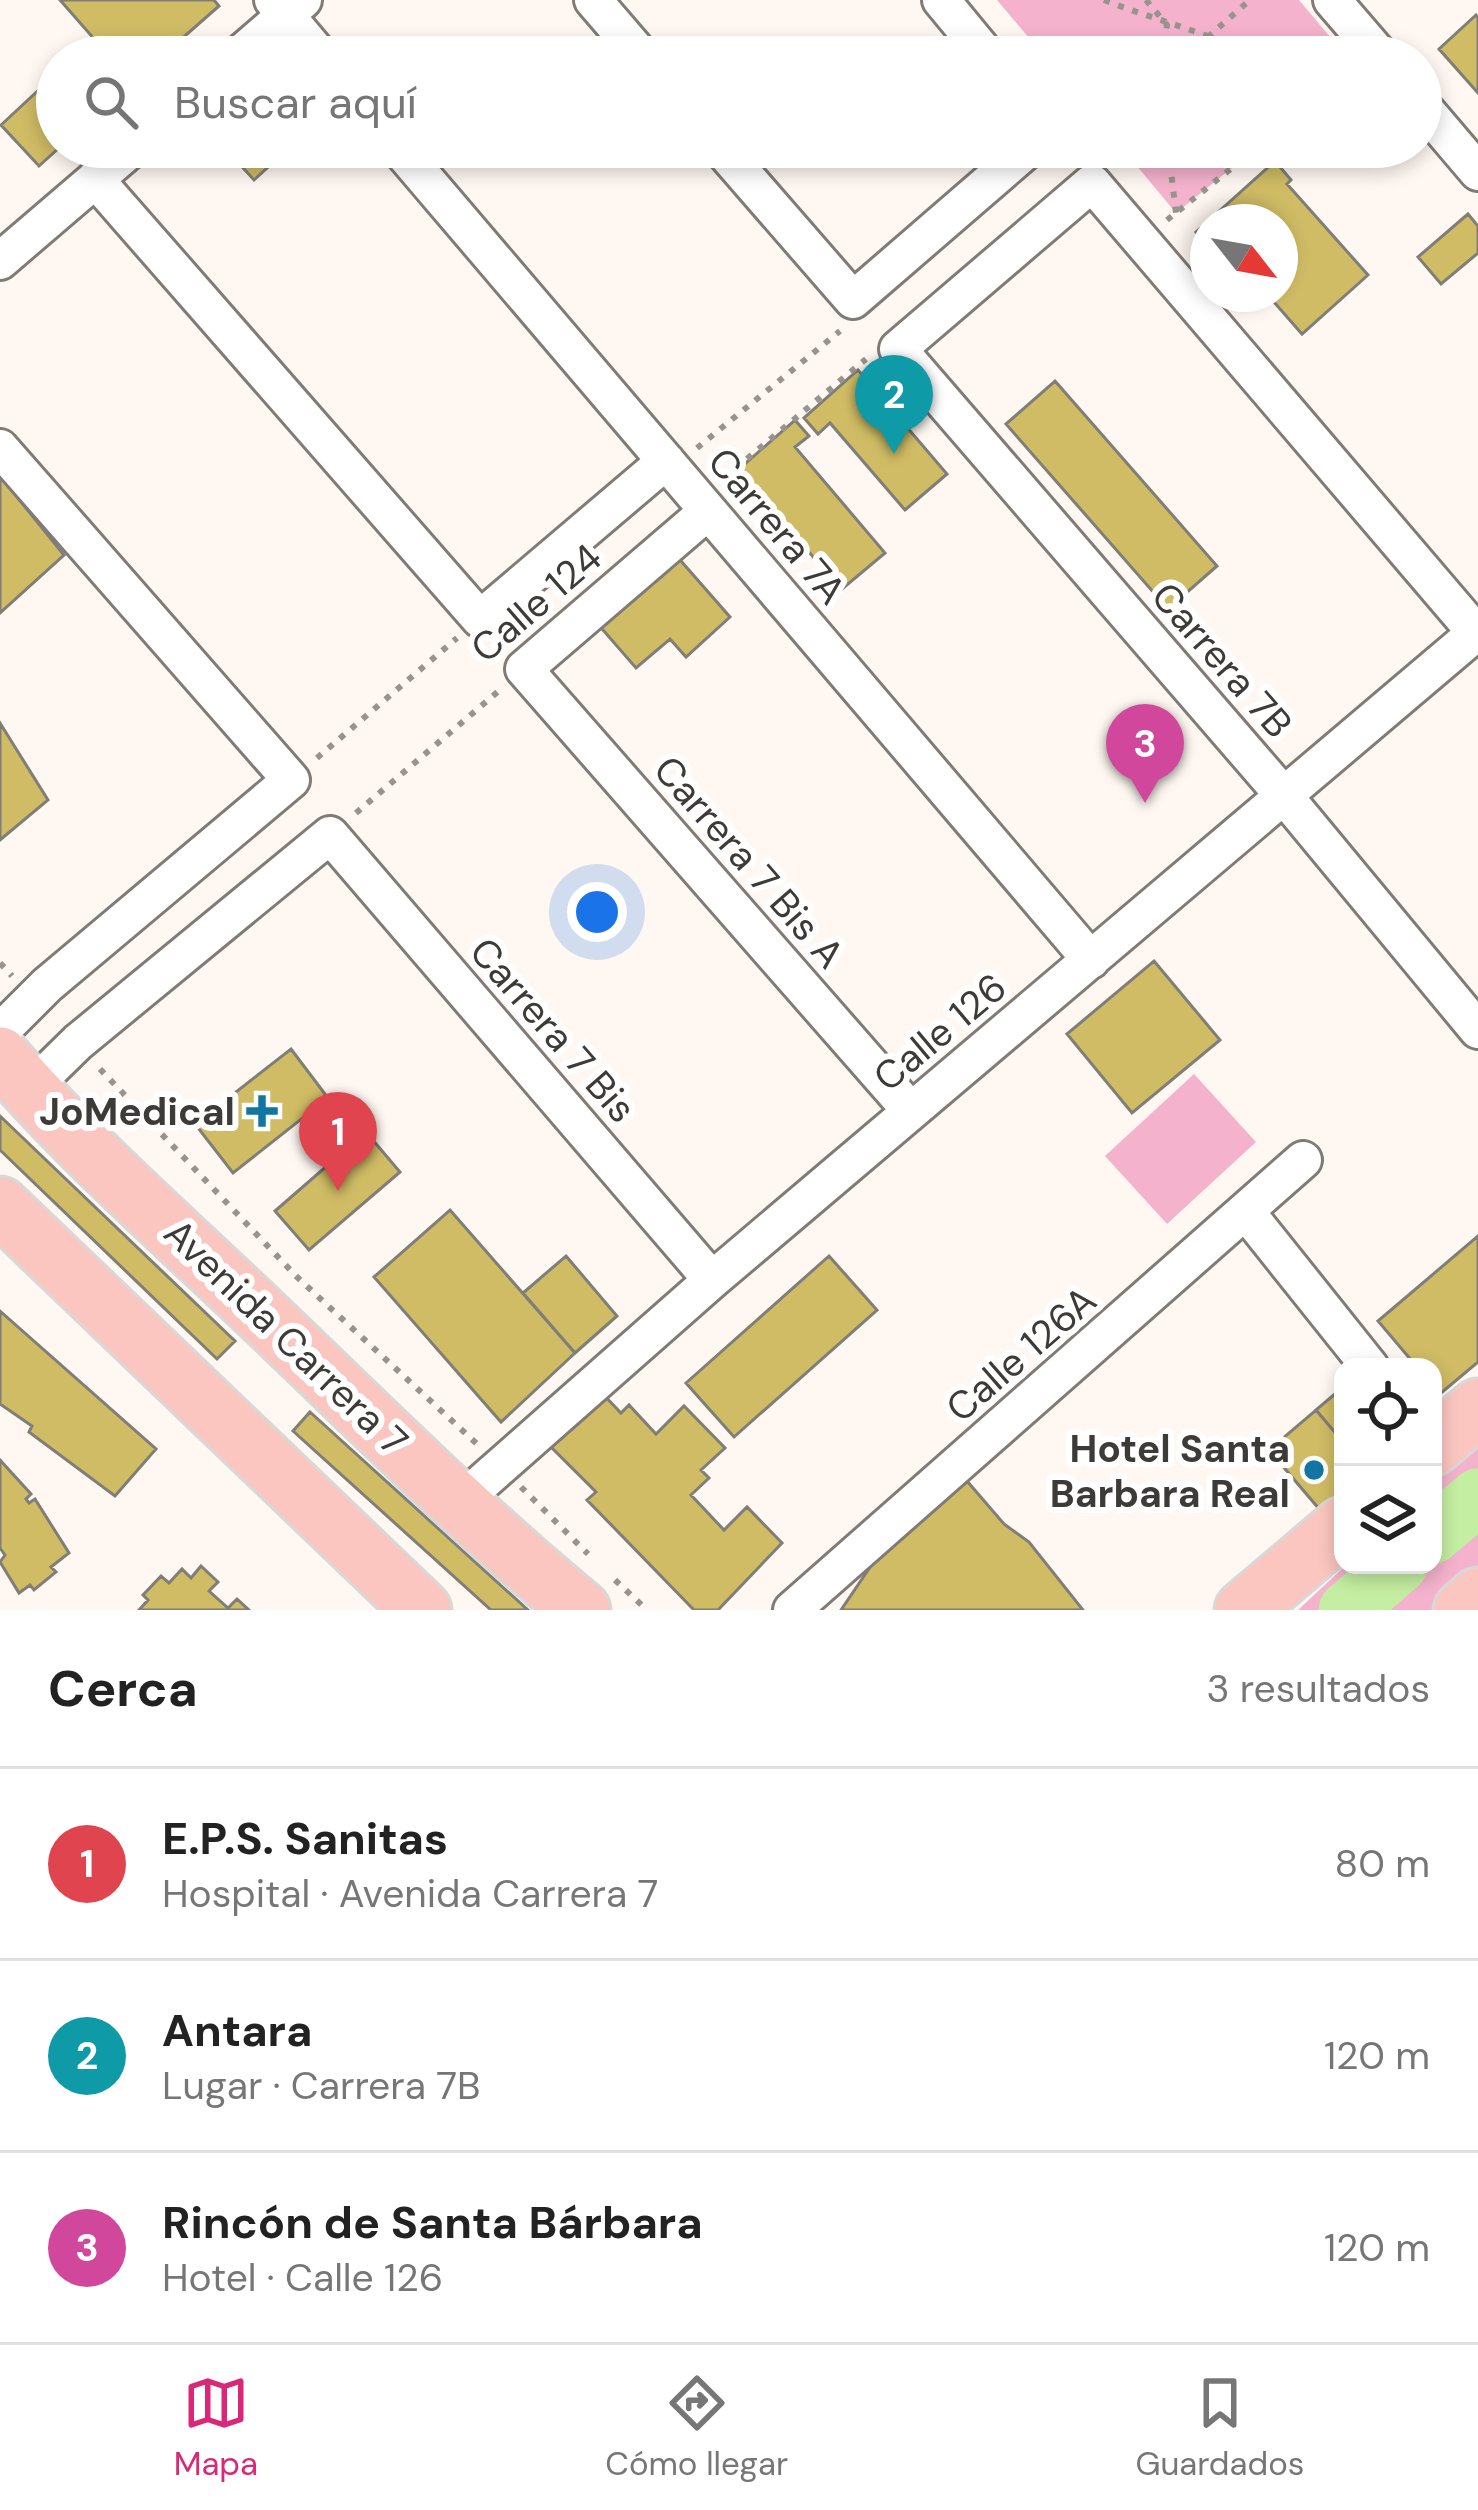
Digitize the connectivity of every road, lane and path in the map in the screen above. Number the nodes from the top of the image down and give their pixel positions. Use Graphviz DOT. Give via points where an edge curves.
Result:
graph roads {
  1 [pos="593,0"];
  2 [pos="941,0"];
  3 [pos="1104,0"];
  4 [pos="1146,0"];
  5 [pos="1250,0"];
  6 [pos="1333,0"];
  7 [pos="287,5"];
  8 [pos="1167,26"];
  9 [pos="1211,34"];
  10 [pos="257,36"];
  11 [pos="307,36"];
  12 [pos="624,36"];
  13 [pos="971,36"];
  14 [pos="1166,36"];
  15 [pos="1209,36"];
  16 [pos="1215,36"];
  17 [pos="1363,36"];
  18 [pos="1442,130"];
  19 [pos="108,168"];
  20 [pos="416,168"];
  21 [pos="738,168"];
  22 [pos="1006,168"];
  23 [pos="1171,168"];
  24 [pos="1232,168"];
  25 [pos="1478,172"];
  26 [pos="95,179"];
  27 [pos="0,261"];
  28 [pos="853,300"];
  29 [pos="898,349"];
  30 [pos="0,448"];
  31 [pos="666,460"];
  32 [pos="708,511"];
  33 [pos="480,619"];
  34 [pos="1477,633"];
  35 [pos="524,669"];
  36 [pos="291,780"];
  37 [pos="1285,797"];
  38 [pos="330,835"];
  39 [pos="1091,960"];
  40 [pos="0,963"];
  41 [pos="33,998"];
  42 [pos="1478,1030"];
  43 [pos="0,1032"];
  44 [pos="76,1044"];
  45 [pos="15,1073"];
  46 [pos="911,1111"];
  47 [pos="1303,1160"];
  48 [pos="0,1206"];
  49 [pos="1247,1213"];
  50 [pos="712,1280"];
  51 [pos="1363,1358"];
  52 [pos="1478,1408"];
  53 [pos="1442,1438"];
  54 [pos="480,1484"];
  55 [pos="1334,1534"];
  56 [pos="1334,1551"];
  57 [pos="592,1579"];
  58 [pos="1478,1597"];
  59 [pos="422,1610"];
  60 [pos="647,1610"];
  61 [pos="792,1610"];
  62 [pos="1244,1610"];
  63 [pos="1278,1610"];
  64 [pos="1462,1610"];
  1 -- 12 [label="street"];
  2 -- 13 [label="street"];
  3 -- 8 [label="path"];
  4 -- 8 [label="path"];
  5 -- 9 [label="path"];
  6 -- 17 [label="street"];
  7 -- 10 [label="street"];
  7 -- 11 [label="street"];
  8 -- 9 [label="path"];
  8 -- 14 [label="path"];
  9 -- 15 [label="path"];
  9 -- 16 [label="path"];
  18 -- 25 [label="street"];
  19 -- 26 [label="street"];
  20 -- 31 [label="street, Carrera 7A"];
  21 -- 28 [label="street"];
  22 -- 28 [label="street"];
  23 -- 24 [label="path" via="1176,213"];
  26 -- 27 [label="street"];
  26 -- 33 [label="street"];
  28 -- 31 [label="path" via="840,331 701,447"];
  29 -- 32 [label="path" via="870,357 721,481"];
  29 -- 34 [label="street" via="1092,183"];
  29 -- 37 [label="street, Carrera 7B"];
  30 -- 36 [label="street"];
  31 -- 32 [label="street, Carrera 7A"];
  31 -- 33 [label="street, Calle 124"];
  32 -- 35 [label="street, Calle 124"];
  32 -- 39 [label="street, Carrera 7A"];
  33 -- 36 [label="path, Calle 124"];
  34 -- 37 [label="street, Calle 126"];
  35 -- 38 [label="path, Calle 124"];
  35 -- 46 [label="street, Carrera 7 Bis A"];
  36 -- 41 [label="street"];
  37 -- 39 [label="street, Calle 126"];
  37 -- 42 [label="street, Carrera 7B"];
  38 -- 44 [label="street"];
  38 -- 50 [label="street, Carrera 7 Bis"];
  39 -- 46 [label="street, Calle 126"];
  40 -- 41 [label="path"];
  41 -- 43 [label="street"];
  44 -- 45 [label="street"];
  44 -- 54 [label="path"];
  45 -- 54 [label="main road, Avenida Carrera 7"];
  46 -- 50 [label="street, Calle 126"];
  47 -- 49 [label="street, Calle 126A"];
  48 -- 59 [label="main road"];
  49 -- 51 [label="street"];
  49 -- 61 [label="street, Calle 126A"];
  50 -- 54 [label="street, Calle 126"];
  52 -- 53 [label="main road"];
  54 -- 57 [label="main road, Avenida Carrera 7"];
  54 -- 57 [label="path"];
  55 -- 62 [label="main road"];
  56 -- 63 [label="main road"];
  57 -- 60 [label="path"];
  58 -- 64 [label="main road"];
}
